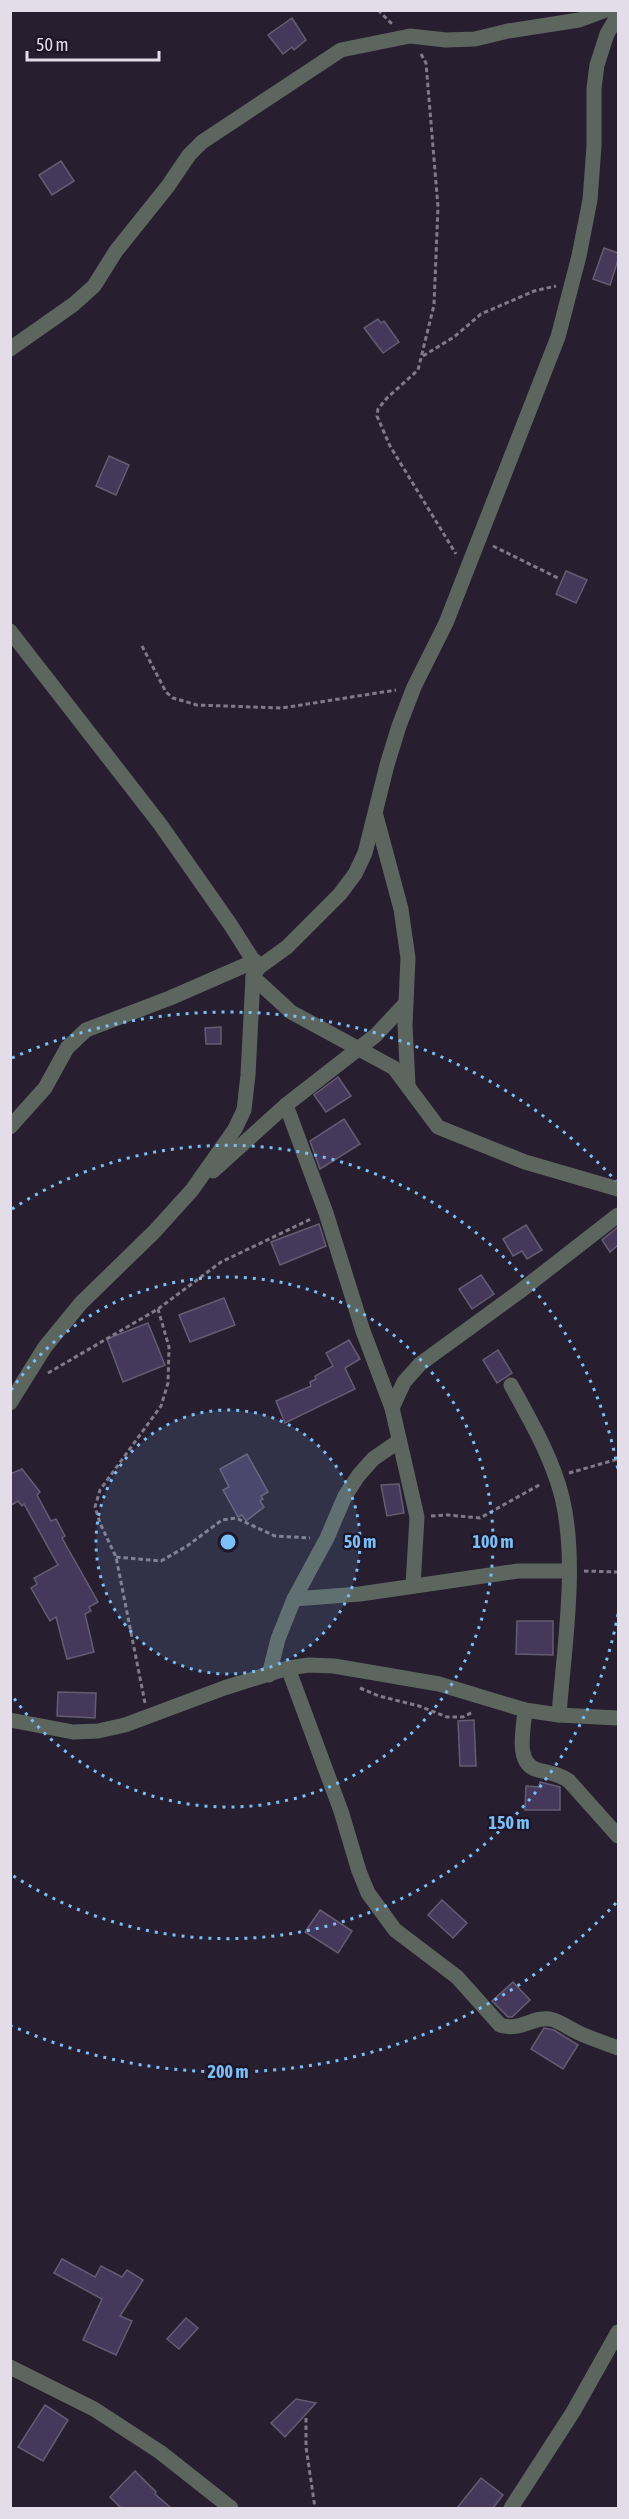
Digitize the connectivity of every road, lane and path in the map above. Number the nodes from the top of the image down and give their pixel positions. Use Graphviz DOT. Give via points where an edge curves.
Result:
graph roads {
  1 [pos="606,10"];
  2 [pos="618,15"];
  3 [pos="406,37"];
  4 [pos="573,283"];
  5 [pos="10,349"];
  6 [pos="423,356"];
  7 [pos="478,538"];
  8 [pos="466,571"];
  9 [pos="558,578"];
  10 [pos="10,631"];
  11 [pos="141,646"];
  12 [pos="414,687"];
  13 [pos="376,813"];
  14 [pos="255,969"];
  15 [pos="405,1004"];
  16 [pos="359,1050"];
  17 [pos="408,1085"];
  18 [pos="286,1105"];
  19 [pos="10,1126"];
  20 [pos="618,1189"];
  21 [pos="192,1190"];
  22 [pos="326,1213"];
  23 [pos="618,1215"];
  24 [pos="158,1309"];
  25 [pos="511,1385"];
  26 [pos="14,1396"];
  27 [pos="392,1408"];
  28 [pos="399,1441"];
  29 [pos="618,1460"];
  30 [pos="556,1477"];
  31 [pos="417,1517"];
  32 [pos="327,1538"];
  33 [pos="117,1557"];
  34 [pos="568,1571"];
  35 [pos="618,1572"];
  36 [pos="413,1586"];
  37 [pos="294,1599"];
  38 [pos="288,1668"];
  39 [pos="269,1675"];
  40 [pos="359,1688"];
  41 [pos="488,1698"];
  42 [pos="525,1710"];
  43 [pos="559,1715"];
  44 [pos="147,1716"];
  45 [pos="618,1718"];
  46 [pos="10,1720"];
  47 [pos="618,1836"];
  48 [pos="618,2048"];
  49 [pos="618,2332"];
  50 [pos="13,2372"];
  51 [pos="306,2418"];
  52 [pos="231,2508"];
  53 [pos="315,2508"];
  54 [pos="511,2508"];
  1 -- 3 [label="street" via="579,20 475,39"];
  2 -- 4 [label="street" via="597,65 590,200"];
  3 -- 5 [label="street" via="341,50 202,142 86,294"];
  3 -- 6 [label="path" via="426,63 438,207 434,304"];
  4 -- 6 [label="path" via="534,291 481,314"];
  4 -- 7 [label="street" via="558,337"];
  6 -- 8 [label="path" via="418,370 387,398 376,416"];
  7 -- 8 [label="street"];
  7 -- 9 [label="path"];
  8 -- 12 [label="street" via="446,623"];
  10 -- 14 [label="street" via="160,824"];
  11 -- 12 [label="path" via="166,692 197,705 282,708"];
  12 -- 13 [label="street" via="393,745"];
  13 -- 14 [label="street" via="366,853 340,894 287,947"];
  13 -- 15 [label="street" via="401,909 408,958"];
  14 -- 16 [label="street" via="291,1012"];
  14 -- 19 [label="street" via="86,1030 67,1048 45,1088"];
  14 -- 21 [label="street" via="244,1110"];
  15 -- 16 [label="street"];
  15 -- 17 [label="street"];
  16 -- 17 [label="street" via="383,1060"];
  16 -- 18 [label="street"];
  17 -- 20 [label="street" via="434,1123 444,1130 525,1162"];
  18 -- 21 [label="street"];
  18 -- 22 [label="street"];
  21 -- 26 [label="street" via="81,1303 45,1347"];
  22 -- 24 [label="path" via="221,1262"];
  22 -- 27 [label="street" via="363,1332"];
  23 -- 27 [label="street" via="420,1364 404,1382"];
  24 -- 26 [label="path"];
  24 -- 33 [label="path" via="169,1347 168,1383 161,1406 100,1490 95,1507"];
  25 -- 30 [label="street"];
  27 -- 28 [label="street"];
  28 -- 31 [label="street"];
  28 -- 32 [label="street" via="373,1459 358,1476"];
  29 -- 30 [label="path"];
  30 -- 31 [label="path" via="480,1518"];
  30 -- 34 [label="street" via="562,1498"];
  31 -- 36 [label="street"];
  32 -- 33 [label="path" via="275,1536 229,1518 161,1561"];
  32 -- 37 [label="street"];
  33 -- 44 [label="path"];
  34 -- 35 [label="path"];
  34 -- 36 [label="street" via="518,1571"];
  34 -- 43 [label="street"];
  36 -- 37 [label="street"];
  37 -- 39 [label="street"];
  38 -- 39 [label="street"];
  38 -- 41 [label="street" via="334,1666 438,1684"];
  38 -- 48 [label="street" via="368,1893 395,1929 457,1977 500,2025 524,2026 551,2019"];
  39 -- 44 [label="street"];
  40 -- 41 [label="path" via="454,1718 472,1713"];
  41 -- 42 [label="street"];
  42 -- 43 [label="street"];
  42 -- 47 [label="street" via="522,1750 526,1762 535,1770 561,1775 569,1781"];
  43 -- 45 [label="street"];
  44 -- 46 [label="street" via="98,1731 73,1732"];
  49 -- 54 [label="street" via="573,2412"];
  50 -- 52 [label="street" via="94,2409 160,2452"];
  51 -- 53 [label="path"];
}
